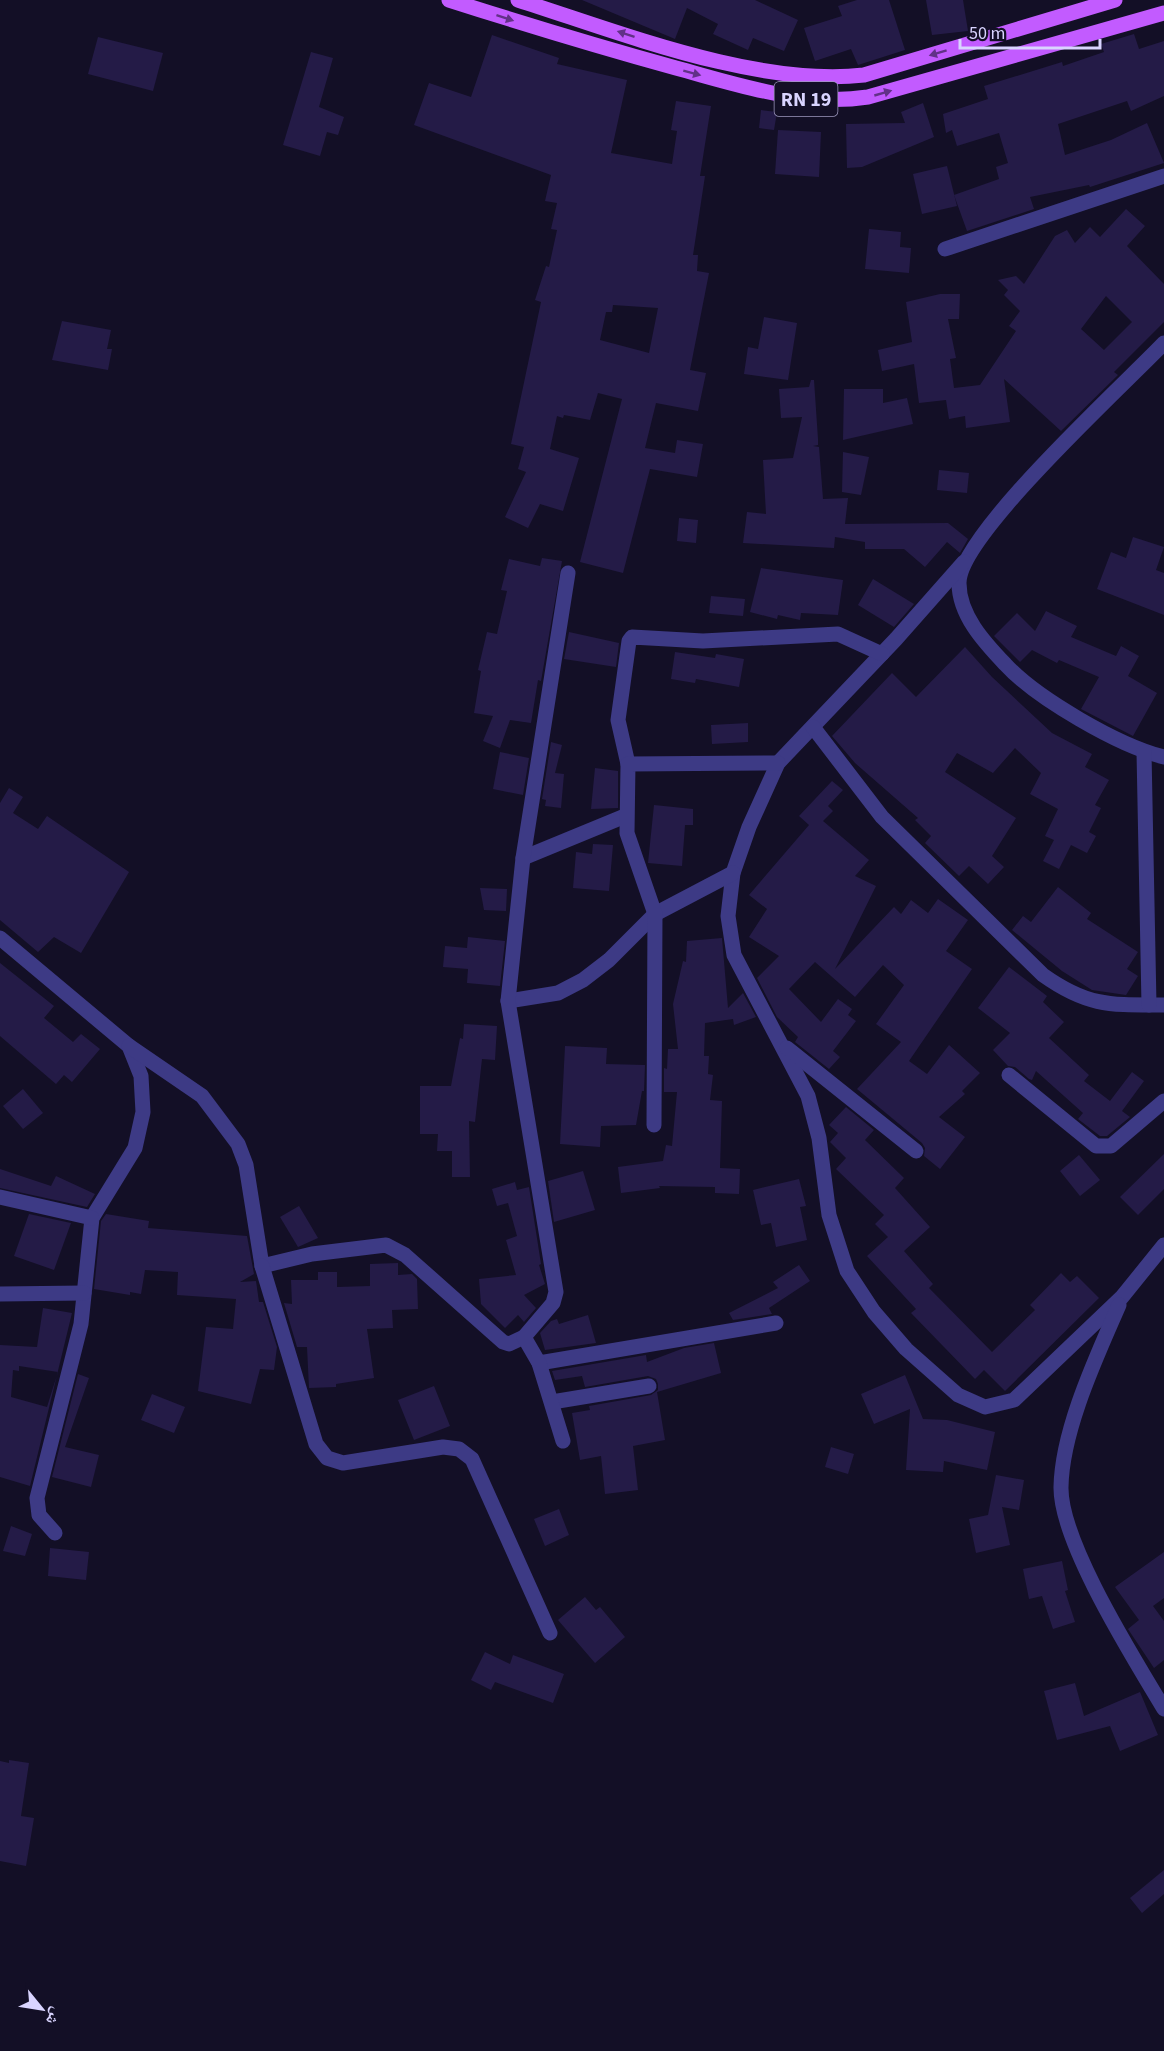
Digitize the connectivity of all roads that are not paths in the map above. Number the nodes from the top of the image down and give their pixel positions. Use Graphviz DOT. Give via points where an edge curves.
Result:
graph roads {
  1 [pos="449,0"];
  2 [pos="518,0"];
  3 [pos="1115,0"];
  4 [pos="1164,13"];
  5 [pos="1164,176"];
  6 [pos="945,249"];
  7 [pos="1162,350"];
  8 [pos="964,562"];
  9 [pos="568,573"];
  10 [pos="882,654"];
  11 [pos="813,727"];
  12 [pos="1144,752"];
  13 [pos="1164,758"];
  14 [pos="628,764"];
  15 [pos="778,764"];
  16 [pos="625,816"];
  17 [pos="523,858"];
  18 [pos="733,873"];
  19 [pos="655,914"];
  20 [pos="0,938"];
  21 [pos="508,1001"];
  22 [pos="1157,1005"];
  23 [pos="782,1044"];
  24 [pos="129,1046"];
  25 [pos="1009,1075"];
  26 [pos="1164,1101"];
  27 [pos="654,1125"];
  28 [pos="916,1151"];
  29 [pos="0,1197"];
  30 [pos="92,1218"];
  31 [pos="1164,1245"];
  32 [pos="262,1266"];
  33 [pos="84,1293"];
  34 [pos="0,1294"];
  35 [pos="1122,1297"];
  36 [pos="776,1323"];
  37 [pos="524,1337"];
  38 [pos="539,1363"];
  39 [pos="649,1386"];
  40 [pos="552,1402"];
  41 [pos="562,1440"];
  42 [pos="55,1533"];
  43 [pos="550,1633"];
  44 [pos="1164,1709"];
  1 -- 4 [label="main road, RN 19, one-way" via="756,90 817,100 868,97"];
  3 -- 2 [label="main road, RN 19, one-way" via="864,75 835,78 735,64"];
  5 -- 6 [label="street"];
  7 -- 8 [label="street" via="1003,507"];
  8 -- 10 [label="street"];
  8 -- 12 [label="street" via="959,583 965,609 978,636 1021,682"];
  9 -- 17 [label="street"];
  10 -- 11 [label="street"];
  10 -- 14 [label="street" via="838,634 703,641 632,637 618,720"];
  11 -- 15 [label="street"];
  11 -- 22 [label="street" via="882,817 1043,975 1067,992 1091,1002"];
  12 -- 13 [label="street"];
  12 -- 22 [label="street"];
  14 -- 15 [label="street"];
  14 -- 16 [label="street"];
  15 -- 18 [label="street"];
  16 -- 17 [label="street"];
  16 -- 19 [label="street" via="627,833"];
  17 -- 21 [label="street"];
  18 -- 19 [label="street"];
  18 -- 23 [label="street" via="729,916 734,955"];
  19 -- 21 [label="street" via="583,980 558,993"];
  19 -- 27 [label="street"];
  20 -- 24 [label="street"];
  21 -- 37 [label="street" via="556,1292 553,1303"];
  23 -- 28 [label="street"];
  23 -- 35 [label="street" via="808,1096 819,1138 829,1215 847,1271 874,1312 906,1349 958,1395 985,1407 1014,1400"];
  24 -- 30 [label="street" via="141,1076 143,1112 135,1148"];
  24 -- 32 [label="street" via="202,1096 238,1144 246,1165"];
  25 -- 26 [label="street" via="1096,1146 1104,1148"];
  29 -- 30 [label="street"];
  30 -- 33 [label="street"];
  31 -- 35 [label="street"];
  32 -- 37 [label="street" via="312,1254 386,1245 405,1255 503,1342 509,1344"];
  32 -- 43 [label="street" via="316,1444 327,1458 343,1463 443,1446 459,1449 472,1459"];
  33 -- 34 [label="street"];
  33 -- 42 [label="street" via="81,1324 38,1498 39,1515"];
  35 -- 44 [label="street" via="1093,1364 1067,1444 1060,1489 1084,1563"];
  36 -- 38 [label="street"];
  37 -- 38 [label="street"];
  38 -- 40 [label="street"];
  39 -- 40 [label="street"];
  40 -- 41 [label="street"];
}
